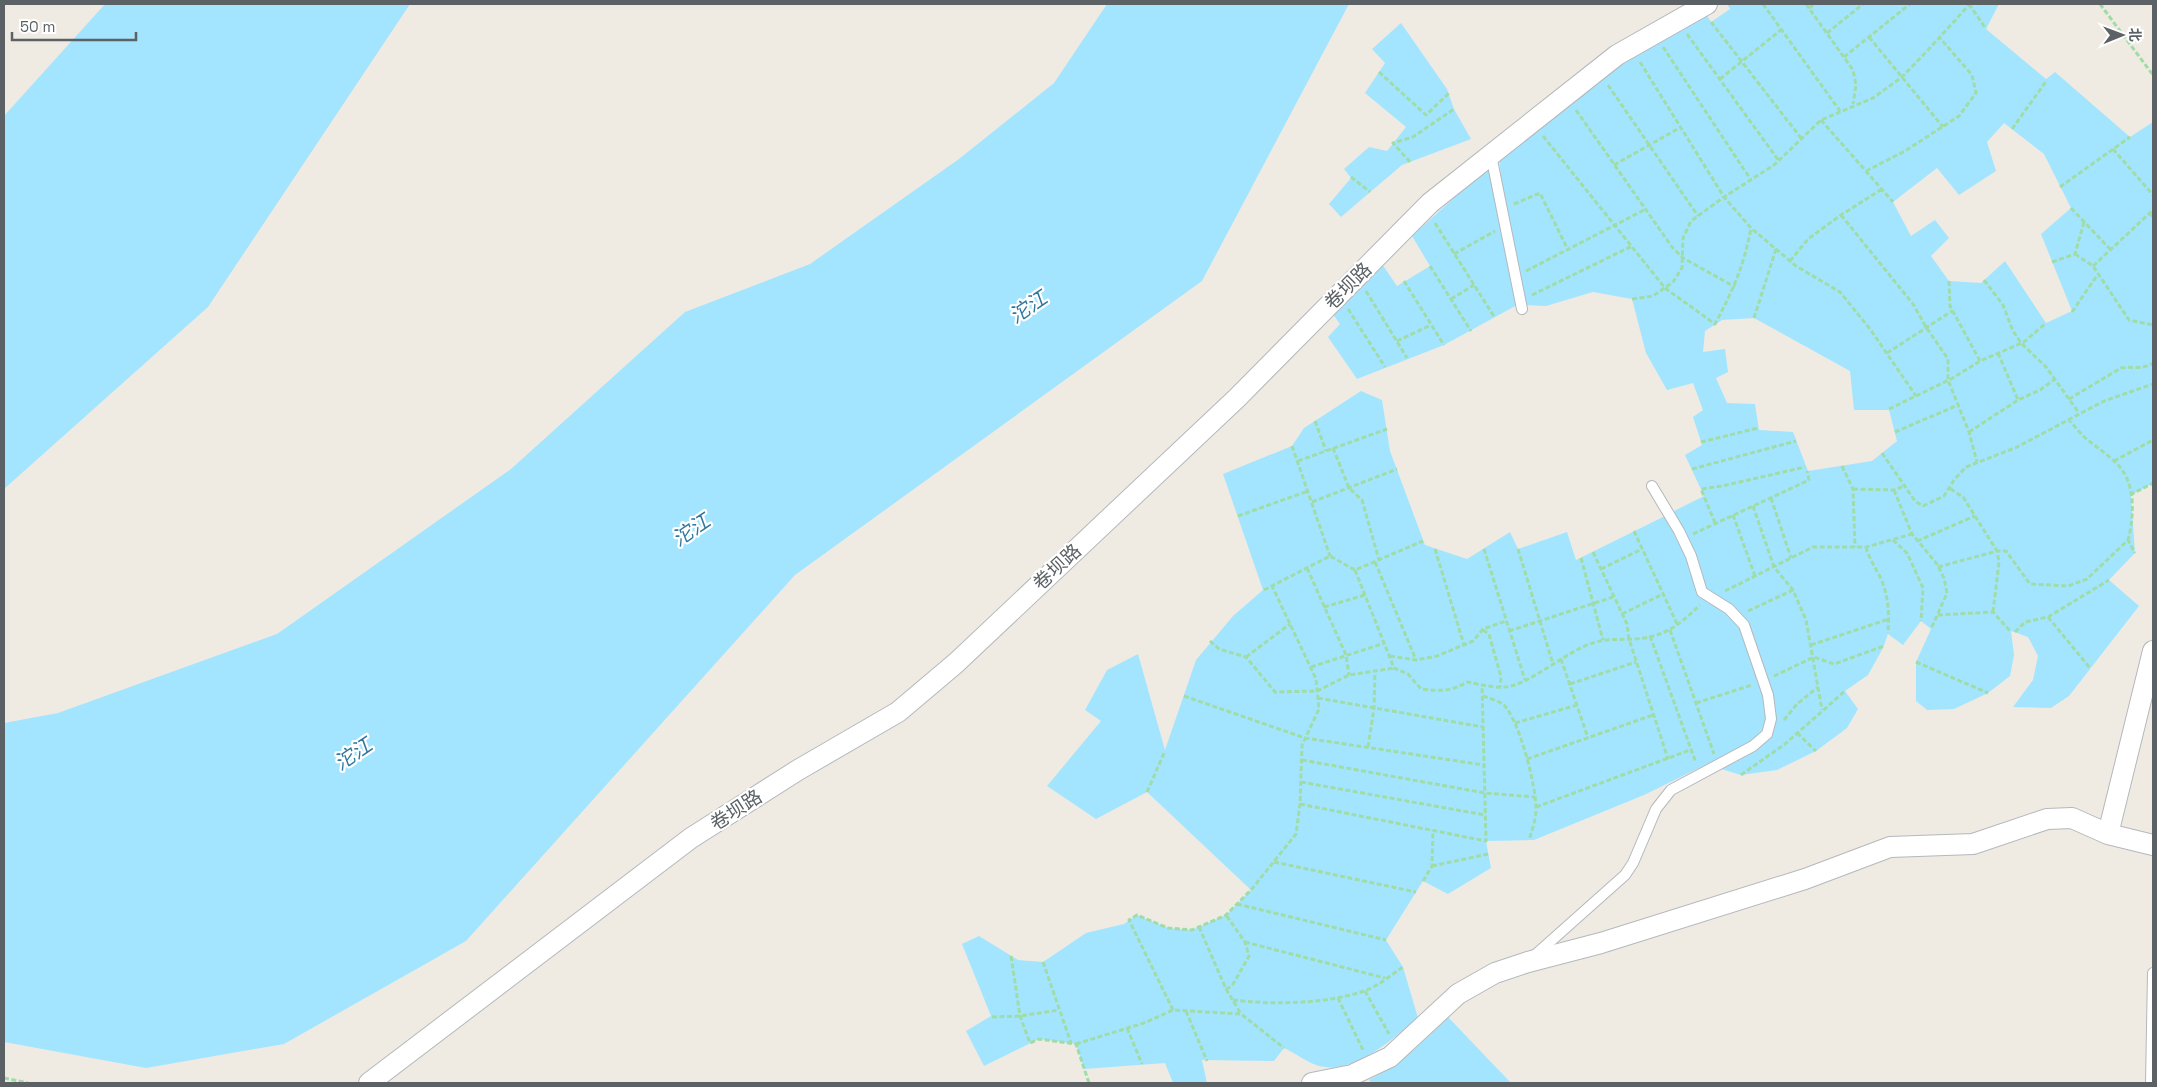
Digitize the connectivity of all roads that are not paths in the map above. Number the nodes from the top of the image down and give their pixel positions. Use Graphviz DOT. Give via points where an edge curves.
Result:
graph roads {
  1 [pos="1705,5"];
  2 [pos="1491,155"];
  3 [pos="1521,305"];
  4 [pos="1652,486"];
  5 [pos="2153,651"];
  6 [pos="2108,834"];
  7 [pos="2153,845"];
  8 [pos="1528,962"];
  9 [pos="2153,973"];
  10 [pos="368,1083"];
  11 [pos="1312,1083"];
  12 [pos="2151,1083"];
  1 -- 2 [label="street, 卷坝路" via="1616,55"];
  2 -- 3 [label="lane"];
  2 -- 10 [label="street, 卷坝路" via="1430,203 1237,398 956,663 898,712 691,838"];
  4 -- 8 [label="lane" via="1683,539 1702,592 1730,609 1744,625 1768,695 1771,719 1767,734 1753,746 1672,790 1656,809 1633,864 1624,875"];
  5 -- 6 [label="street"];
  6 -- 7 [label="street"];
  6 -- 8 [label="street" via="2072,818 2047,819 1973,844 1890,848 1805,879 1601,943"];
  8 -- 11 [label="street" via="1495,972 1458,994 1390,1057 1352,1075"];
  9 -- 12 [label="lane"];
}
